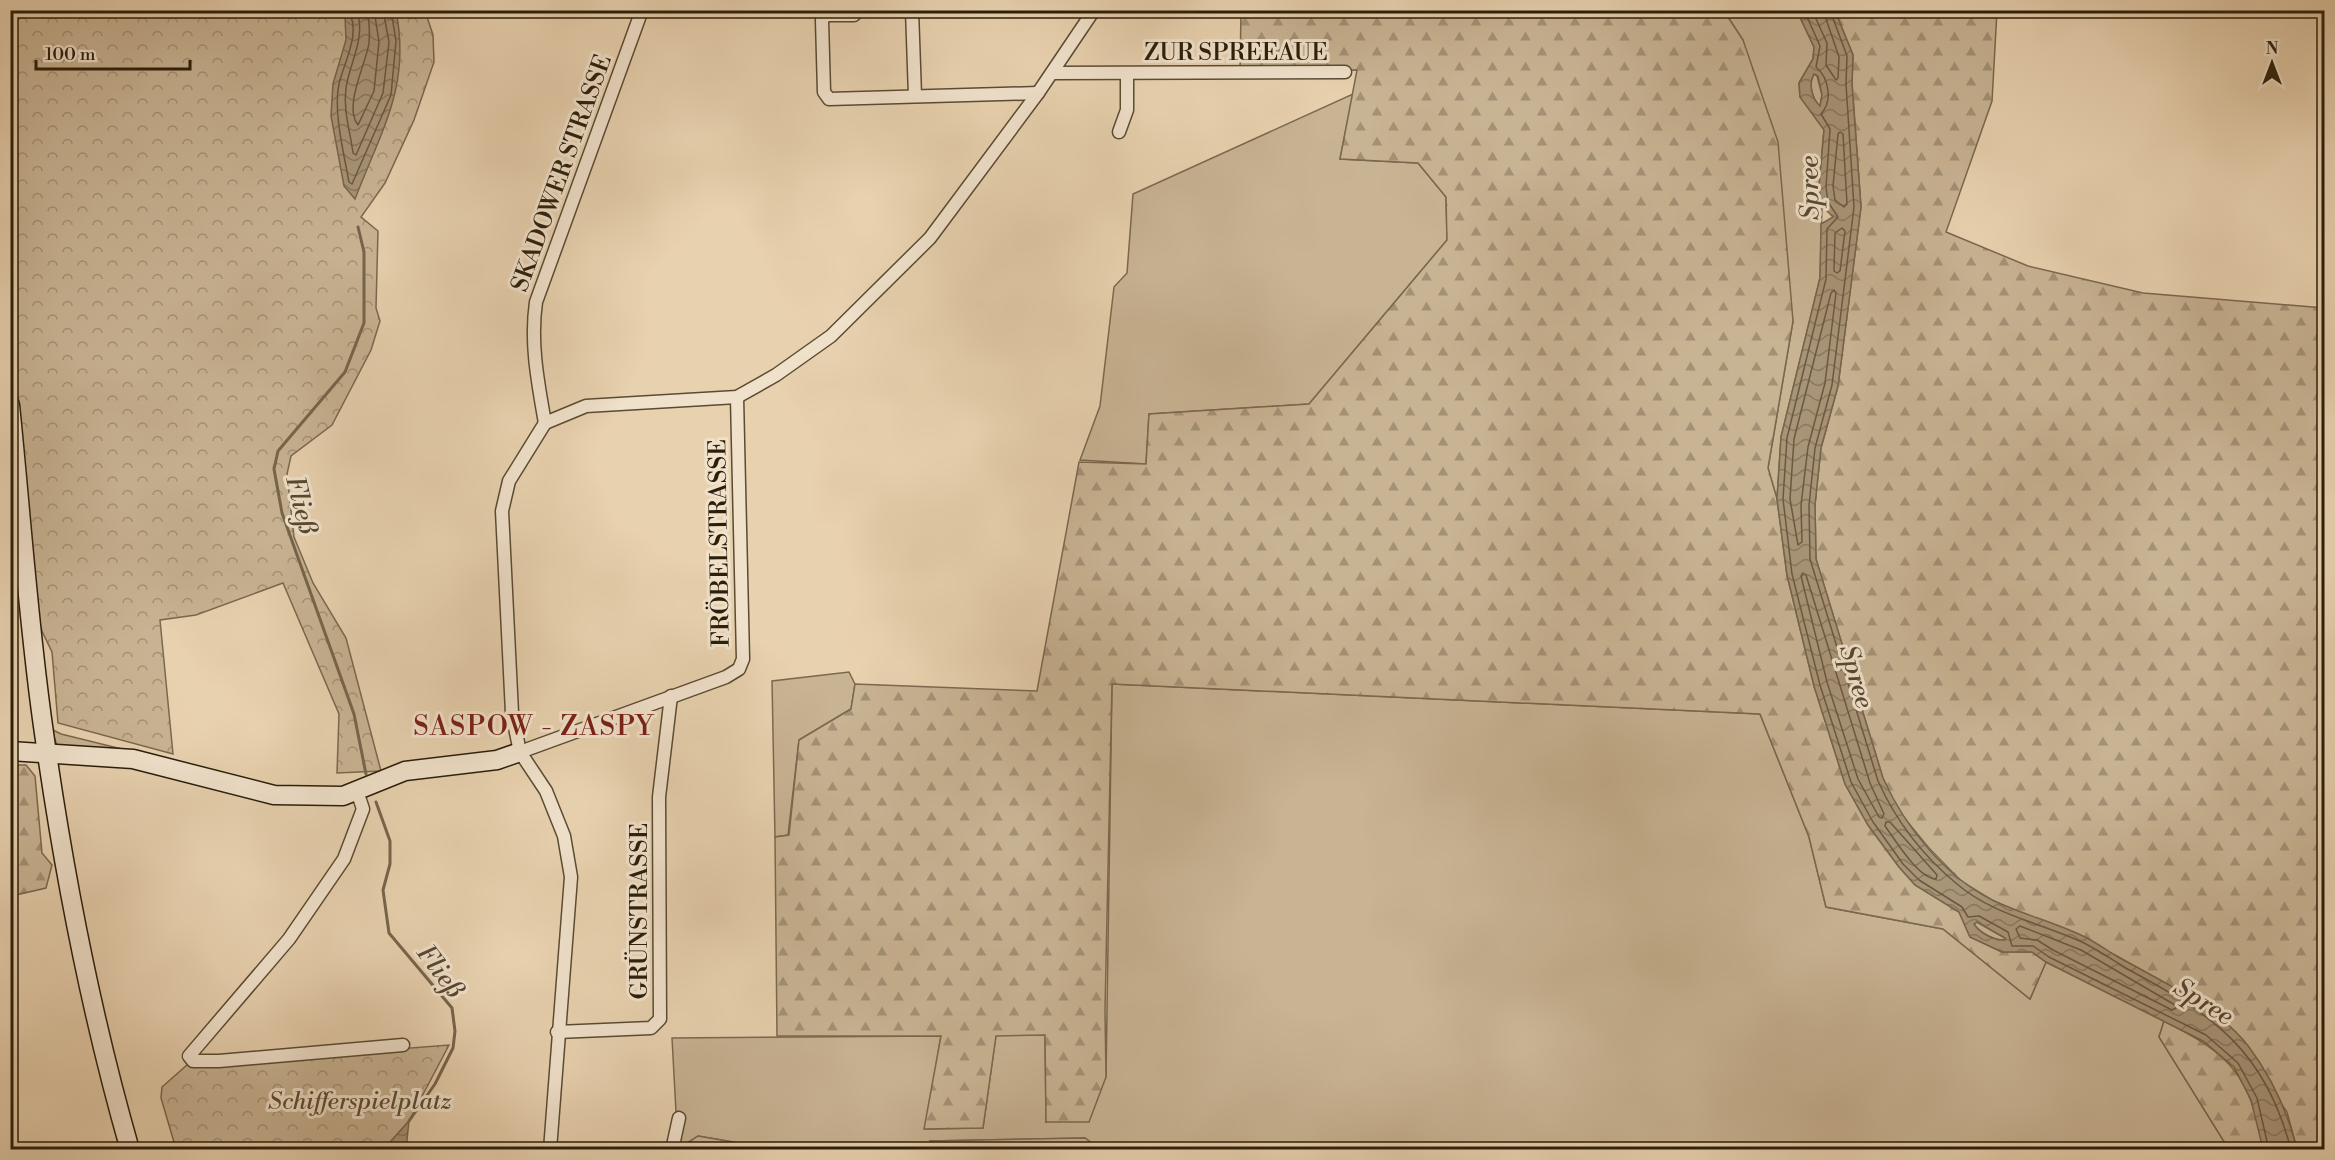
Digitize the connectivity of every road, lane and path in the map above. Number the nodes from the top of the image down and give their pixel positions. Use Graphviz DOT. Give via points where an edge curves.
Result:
graph roads {
  1 [pos="642,10"];
  2 [pos="858,10"];
  3 [pos="912,10"];
  4 [pos="1095,10"];
  5 [pos="1345,72"];
  6 [pos="1052,74"];
  7 [pos="1127,74"];
  8 [pos="1038,93"];
  9 [pos="915,96"];
  10 [pos="1119,132"];
  11 [pos="737,397"];
  12 [pos="10,405"];
  13 [pos="545,423"];
  14 [pos="671,696"];
  15 [pos="10,752"];
  16 [pos="520,752"];
  17 [pos="47,753"];
  18 [pos="357,791"];
  19 [pos="557,1032"];
  20 [pos="403,1045"];
  21 [pos="679,1118"];
  22 [pos="130,1149"];
  23 [pos="550,1149"];
  24 [pos="672,1149"];
  1 -- 13 [label="street, SKADOWER STRASSE" via="536,302 536,369"];
  2 -- 9 [label="street" via="854,15 826,15 822,20 824,92 829,99"];
  3 -- 9 [label="street"];
  4 -- 6 [label="street"];
  5 -- 7 [label="street, ZUR SPREEAUE"];
  6 -- 7 [label="street, ZUR SPREEAUE"];
  6 -- 8 [label="street"];
  7 -- 10 [label="street, ZUR SPREEAUE" via="1127,110"];
  8 -- 9 [label="street"];
  8 -- 11 [label="street" via="930,238 883,287 831,336"];
  11 -- 13 [label="street" via="586,406"];
  11 -- 14 [label="street, FRÖBELSTRASSE" via="743,659 739,669 726,677"];
  12 -- 17 [label="street"];
  13 -- 16 [label="street" via="509,481 502,511 512,713"];
  14 -- 16 [label="street, FRÖBELSTRASSE"];
  14 -- 19 [label="street, GRÜNSTRASSE" via="659,797 660,1019 651,1028"];
  15 -- 17 [label="street"];
  16 -- 18 [label="street" via="497,760 405,771"];
  16 -- 19 [label="street" via="546,791 564,836 570,868 571,895"];
  17 -- 18 [label="street" via="143,760 274,795 343,796"];
  17 -- 22 [label="street" via="91,997"];
  18 -- 20 [label="street" via="363,808 344,859 289,939 189,1056 193,1061 219,1061"];
  19 -- 23 [label="street"];
  21 -- 24 [label="street"];
}
